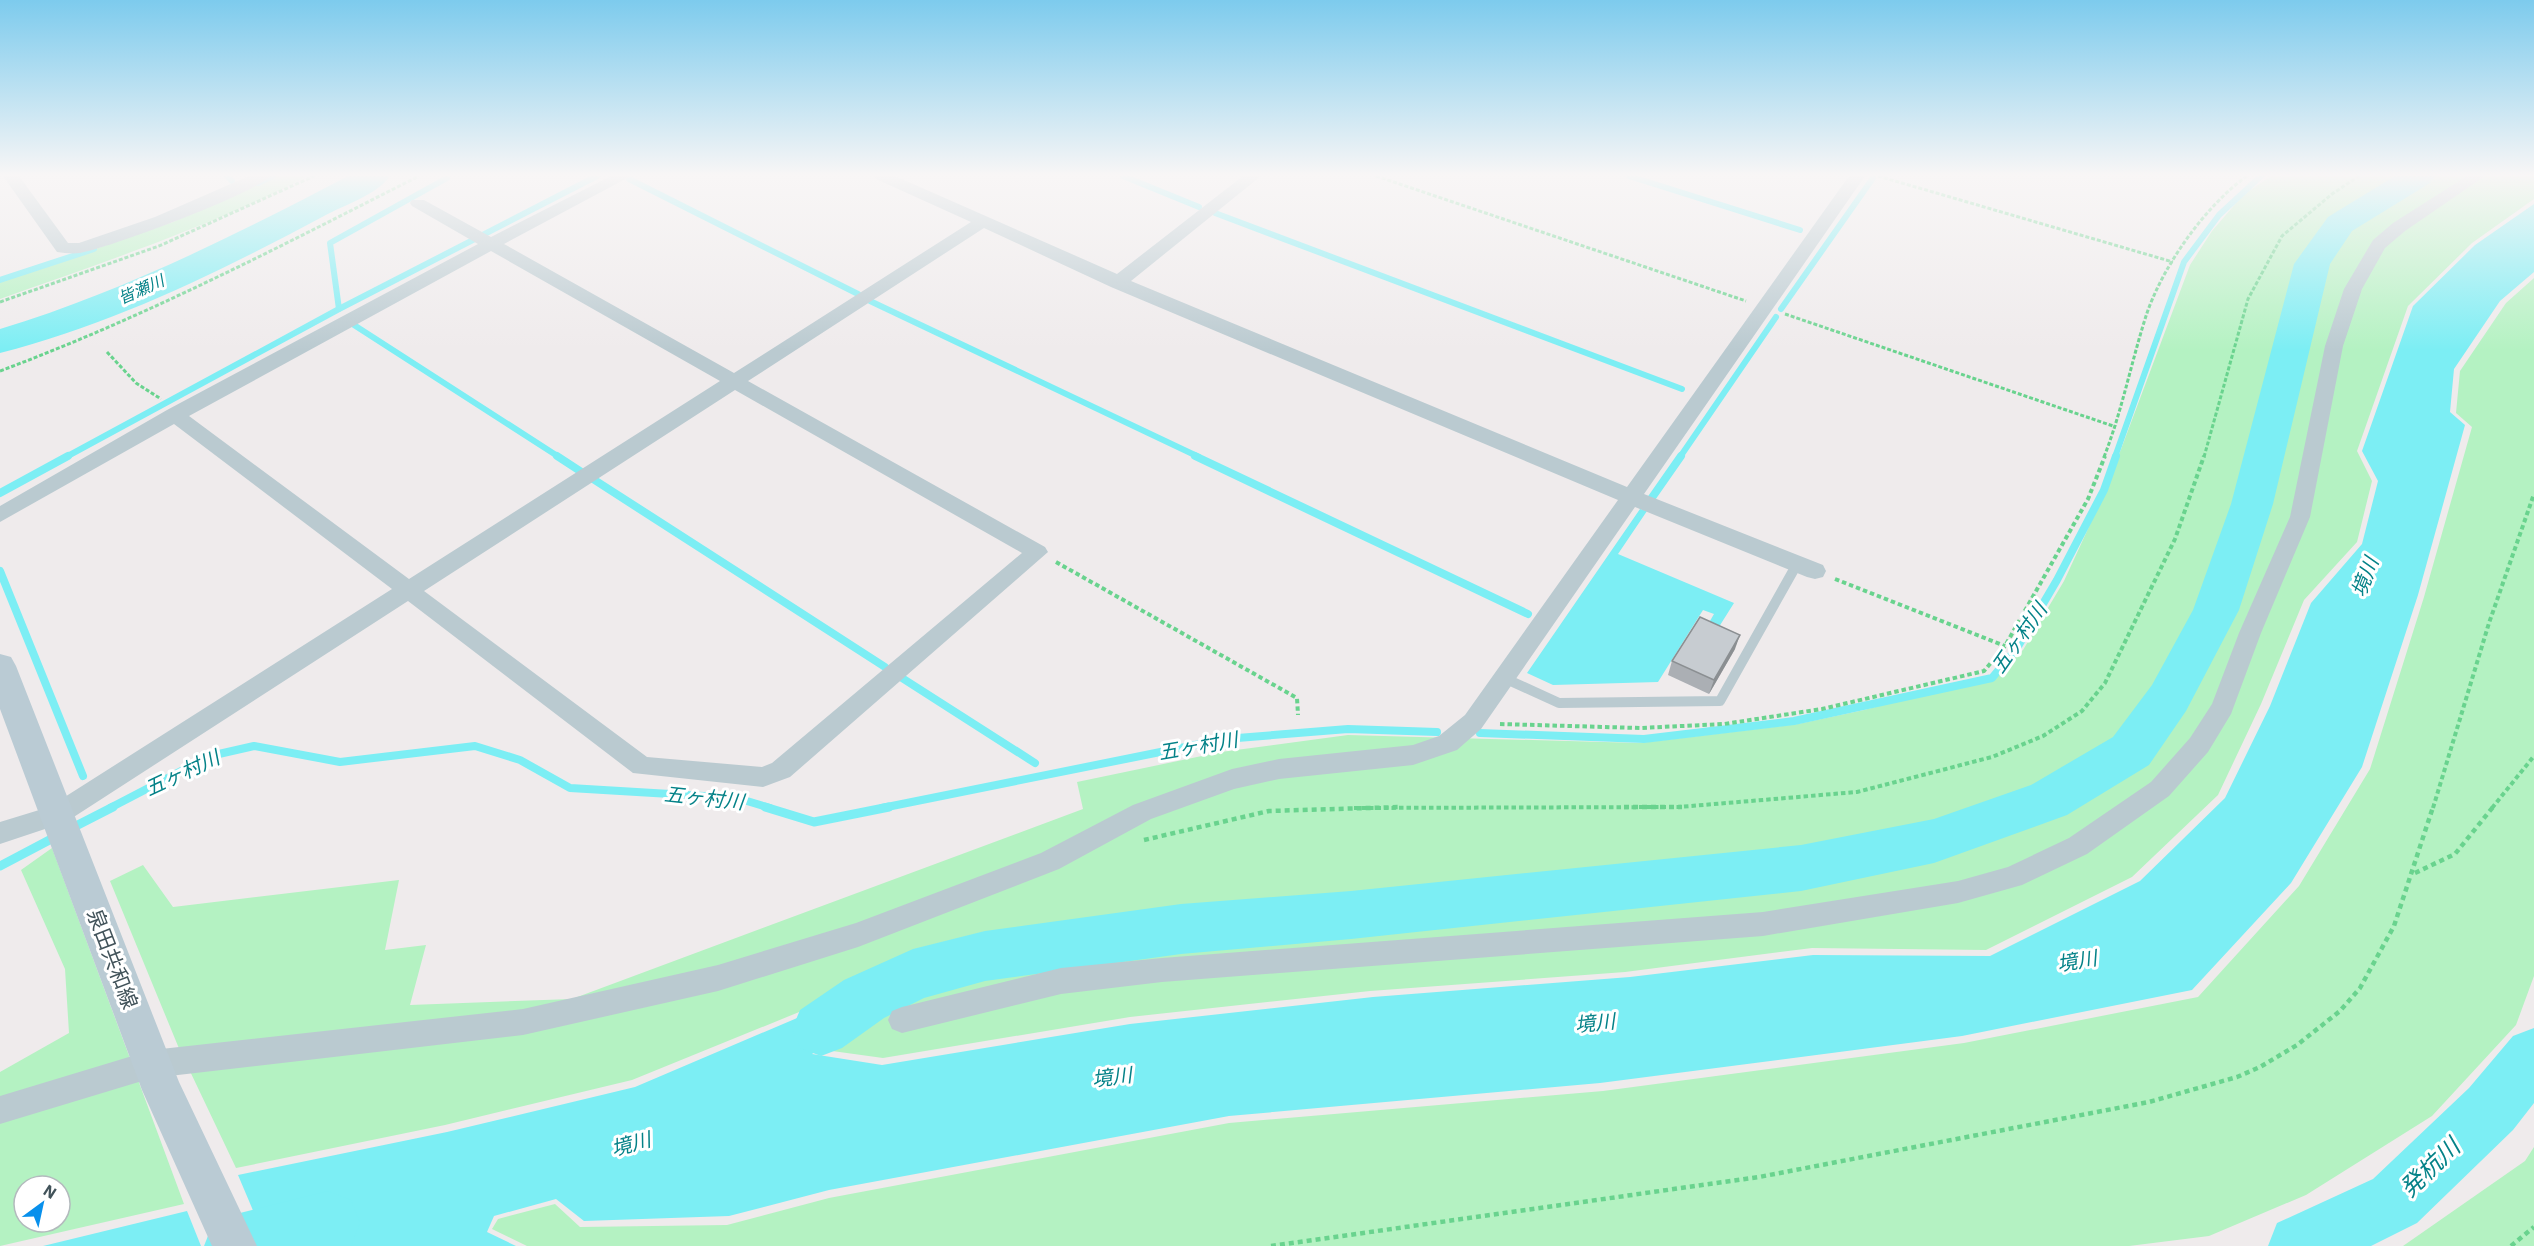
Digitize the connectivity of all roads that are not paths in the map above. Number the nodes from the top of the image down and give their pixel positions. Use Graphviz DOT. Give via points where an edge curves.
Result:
graph roads {
  1 [pos="53,234"];
  2 [pos="123,234"];
  3 [pos="474,234"];
  4 [pos="493,234"];
  5 [pos="965,234"];
  6 [pos="1010,234"];
  7 [pos="1179,234"];
  8 [pos="1815,234"];
  9 [pos="2391,234"];
  10 [pos="482,239"];
  11 [pos="1117,283"];
  12 [pos="735,381"];
  13 [pos="174,414"];
  14 [pos="1630,497"];
  15 [pos="0,515"];
  16 [pos="1806,567"];
  17 [pos="407,589"];
  18 [pos="0,666"];
  19 [pos="1504,678"];
  20 [pos="58,818"];
  21 [pos="0,833"];
  22 [pos="902,1020"];
  23 [pos="157,1077"];
  24 [pos="0,1110"];
  25 [pos="235,1246"];
  1 -- 2 [label="street" via="63,248 69,249"];
  3 -- 10 [label="street"];
  4 -- 10 [label="street"];
  5 -- 12 [label="street"];
  6 -- 11 [label="street"];
  7 -- 11 [label="street"];
  8 -- 14 [label="street"];
  9 -- 22 [label="street" via="2369,258 2353,289 2334,346 2300,517 2223,707 2199,745 2160,789 2078,846 2013,877 1958,892 1763,924 1061,981"];
  10 -- 12 [label="street"];
  10 -- 13 [label="street"];
  11 -- 14 [label="street"];
  12 -- 17 [label="street"];
  12 -- 17 [label="street" via="1037,552 781,770 763,777 642,766"];
  13 -- 15 [label="street"];
  13 -- 17 [label="street"];
  14 -- 16 [label="street"];
  14 -- 19 [label="street"];
  16 -- 19 [label="lane" via="1720,701 1559,703"];
  17 -- 20 [label="street"];
  18 -- 20 [label="main road, 泉田共和線"];
  19 -- 23 [label="street" via="1473,723 1448,743 1413,755 1299,766 1232,779 1142,812 1050,861 858,935 718,978 523,1022"];
  20 -- 21 [label="street"];
  20 -- 23 [label="main road, 泉田共和線"];
  23 -- 24 [label="street"];
  23 -- 25 [label="main road, 泉田共和線"];
}
